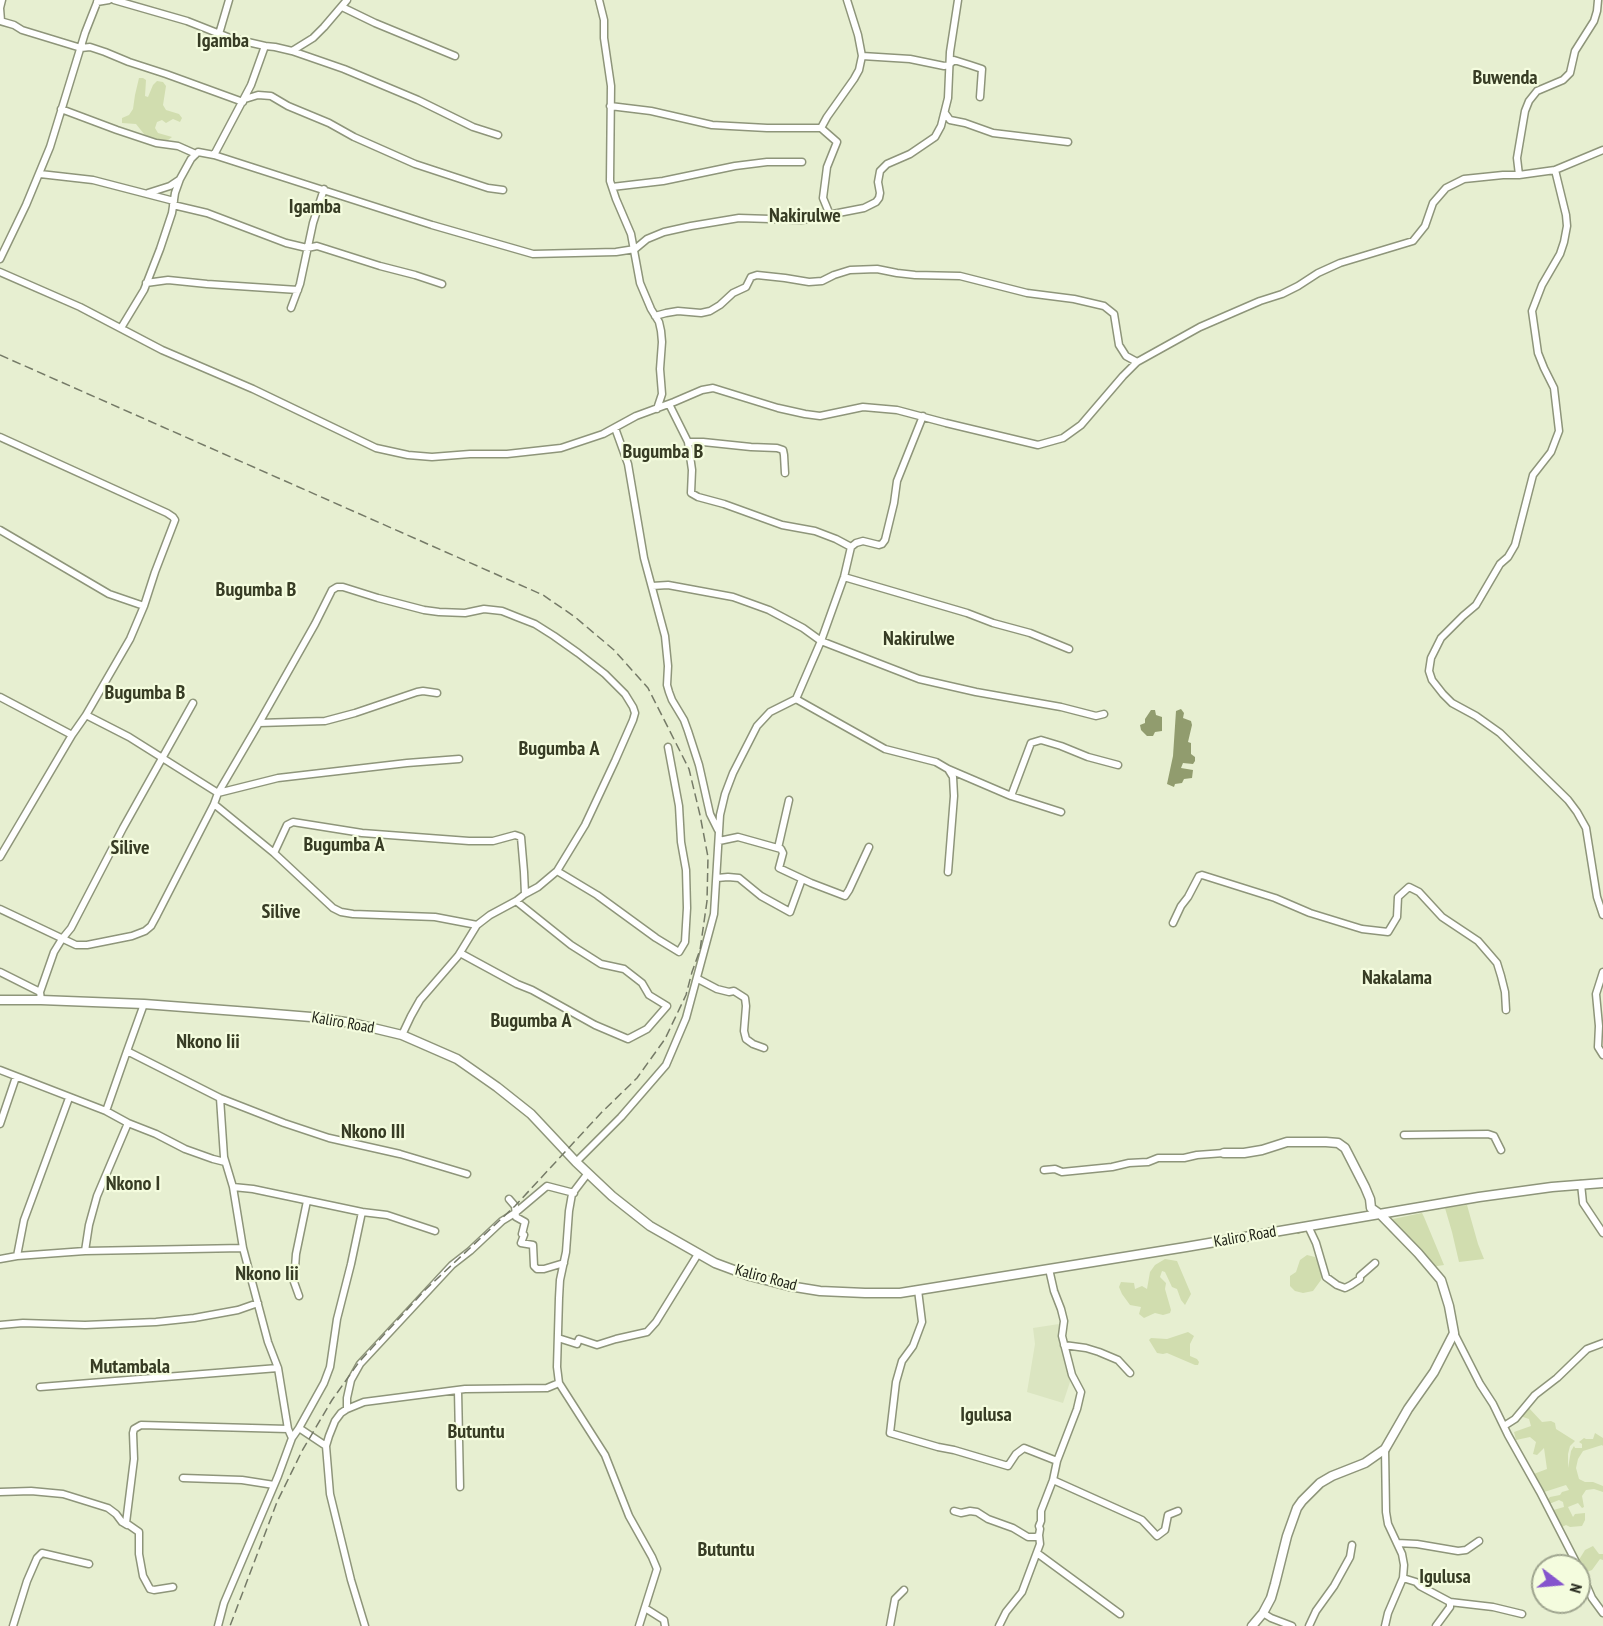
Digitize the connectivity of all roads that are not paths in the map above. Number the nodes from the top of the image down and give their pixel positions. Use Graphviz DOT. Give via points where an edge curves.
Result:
graph roads {
  1 [pos="2,0"];
  2 [pos="109,0"];
  3 [pos="114,0"];
  4 [pos="229,0"];
  5 [pos="347,0"];
  6 [pos="599,0"];
  7 [pos="847,0"];
  8 [pos="958,0"];
  9 [pos="1598,0"];
  10 [pos="98,1"];
  11 [pos="342,7"];
  12 [pos="0,21"];
  13 [pos="219,34"];
  14 [pos="265,46"];
  15 [pos="81,48"];
  16 [pos="292,51"];
  17 [pos="455,56"];
  18 [pos="862,56"];
  19 [pos="949,65"];
  20 [pos="980,97"];
  21 [pos="244,100"];
  22 [pos="610,106"];
  23 [pos="61,109"];
  24 [pos="945,113"];
  25 [pos="821,128"];
  26 [pos="498,135"];
  27 [pos="1068,142"];
  28 [pos="1603,150"];
  29 [pos="196,154"];
  30 [pos="214,155"];
  31 [pos="802,162"];
  32 [pos="1555,170"];
  33 [pos="40,174"];
  34 [pos="1519,175"];
  35 [pos="180,179"];
  36 [pos="612,187"];
  37 [pos="324,189"];
  38 [pos="503,190"];
  39 [pos="143,194"];
  40 [pos="173,203"];
  41 [pos="830,215"];
  42 [pos="631,234"];
  43 [pos="647,239"];
  44 [pos="307,248"];
  45 [pos="635,249"];
  46 [pos="0,259"];
  47 [pos="0,272"];
  48 [pos="146,284"];
  49 [pos="442,284"];
  50 [pos="298,290"];
  51 [pos="291,308"];
  52 [pos="655,316"];
  53 [pos="121,328"];
  54 [pos="1137,363"];
  55 [pos="669,404"];
  56 [pos="657,409"];
  57 [pos="923,416"];
  58 [pos="615,428"];
  59 [pos="0,437"];
  60 [pos="688,442"];
  61 [pos="785,473"];
  62 [pos="0,530"];
  63 [pos="850,547"];
  64 [pos="844,577"];
  65 [pos="652,586"];
  66 [pos="144,606"];
  67 [pos="820,641"];
  68 [pos="1069,649"];
  69 [pos="437,693"];
  70 [pos="0,697"];
  71 [pos="796,699"];
  72 [pos="193,703"];
  73 [pos="1104,714"];
  74 [pos="86,715"];
  75 [pos="259,723"];
  76 [pos="72,735"];
  77 [pos="668,747"];
  78 [pos="163,757"];
  79 [pos="459,759"];
  80 [pos="1118,765"];
  81 [pos="948,769"];
  82 [pos="218,793"];
  83 [pos="1011,796"];
  84 [pos="789,800"];
  85 [pos="214,804"];
  86 [pos="1061,812"];
  87 [pos="719,833"];
  88 [pos="719,841"];
  89 [pos="869,847"];
  90 [pos="778,848"];
  91 [pos="274,853"];
  92 [pos="0,857"];
  93 [pos="557,871"];
  94 [pos="948,872"];
  95 [pos="717,878"];
  96 [pos="802,879"];
  97 [pos="525,894"];
  98 [pos="516,902"];
  99 [pos="0,909"];
  100 [pos="1603,915"];
  101 [pos="1173,923"];
  102 [pos="477,925"];
  103 [pos="62,939"];
  104 [pos="460,953"];
  105 [pos="0,972"];
  106 [pos="1603,972"];
  107 [pos="698,979"];
  108 [pos="40,996"];
  109 [pos="0,1000"];
  110 [pos="144,1004"];
  111 [pos="1506,1010"];
  112 [pos="402,1035"];
  113 [pos="764,1048"];
  114 [pos="127,1051"];
  115 [pos="1603,1055"];
  116 [pos="0,1070"];
  117 [pos="16,1077"];
  118 [pos="69,1098"];
  119 [pos="220,1098"];
  120 [pos="106,1111"];
  121 [pos="128,1123"];
  122 [pos="0,1124"];
  123 [pos="1404,1135"];
  124 [pos="1502,1150"];
  125 [pos="1224,1153"];
  126 [pos="225,1162"];
  127 [pos="576,1162"];
  128 [pos="1044,1170"];
  129 [pos="588,1173"];
  130 [pos="467,1174"];
  131 [pos="1603,1183"];
  132 [pos="1581,1184"];
  133 [pos="232,1187"];
  134 [pos="574,1193"];
  135 [pos="509,1199"];
  136 [pos="307,1201"];
  137 [pos="362,1212"];
  138 [pos="515,1213"];
  139 [pos="1381,1215"];
  140 [pos="1308,1226"];
  141 [pos="435,1231"];
  142 [pos="1603,1233"];
  143 [pos="243,1248"];
  144 [pos="86,1251"];
  145 [pos="698,1254"];
  146 [pos="17,1256"];
  147 [pos="0,1259"];
  148 [pos="564,1263"];
  149 [pos="1375,1263"];
  150 [pos="1049,1269"];
  151 [pos="918,1290"];
  152 [pos="299,1296"];
  153 [pos="258,1303"];
  154 [pos="0,1325"];
  155 [pos="1455,1334"];
  156 [pos="558,1338"];
  157 [pos="1603,1343"];
  158 [pos="1064,1345"];
  159 [pos="278,1368"];
  160 [pos="1130,1372"];
  161 [pos="559,1383"];
  162 [pos="40,1387"];
  163 [pos="458,1390"];
  164 [pos="347,1409"];
  165 [pos="1504,1426"];
  166 [pos="299,1428"];
  167 [pos="288,1429"];
  168 [pos="292,1438"];
  169 [pos="327,1446"];
  170 [pos="1385,1449"];
  171 [pos="1057,1461"];
  172 [pos="183,1478"];
  173 [pos="1053,1480"];
  174 [pos="274,1485"];
  175 [pos="460,1487"];
  176 [pos="0,1492"];
  177 [pos="954,1510"];
  178 [pos="1178,1510"];
  179 [pos="127,1525"];
  180 [pos="1039,1535"];
  181 [pos="1479,1541"];
  182 [pos="1397,1544"];
  183 [pos="1352,1545"];
  184 [pos="1037,1553"];
  185 [pos="1572,1554"];
  186 [pos="89,1564"];
  187 [pos="1403,1578"];
  188 [pos="173,1587"];
  189 [pos="904,1590"];
  190 [pos="1591,1596"];
  191 [pos="1450,1602"];
  192 [pos="645,1608"];
  193 [pos="1263,1613"];
  194 [pos="1603,1613"];
  195 [pos="1120,1614"];
  196 [pos="1522,1614"];
  197 [pos="13,1626"];
  198 [pos="218,1626"];
  199 [pos="365,1626"];
  200 [pos="639,1626"];
  201 [pos="665,1626"];
  202 [pos="890,1626"];
  203 [pos="999,1626"];
  204 [pos="1252,1626"];
  205 [pos="1292,1626"];
  206 [pos="1309,1626"];
  207 [pos="1385,1626"];
  208 [pos="1436,1626"];
  1 -- 12 [label="street"];
  2 -- 10 [label="street"];
  3 -- 13 [label="street"];
  4 -- 13 [label="street"];
  5 -- 11 [label="street"];
  6 -- 22 [label="street" via="611,86"];
  7 -- 18 [label="street"];
  8 -- 19 [label="street"];
  9 -- 34 [label="street" via="1594,21 1575,51 1570,73 1537,91 1529,101 1517,158"];
  10 -- 15 [label="street"];
  11 -- 16 [label="street" via="319,33"];
  11 -- 17 [label="street"];
  12 -- 15 [label="street"];
  13 -- 14 [label="street"];
  14 -- 16 [label="street"];
  14 -- 21 [label="street"];
  15 -- 21 [label="street" via="90,47"];
  15 -- 23 [label="street"];
  16 -- 26 [label="street"];
  18 -- 19 [label="street"];
  18 -- 25 [label="street" via="859,70"];
  19 -- 20 [label="street" via="954,60 982,69"];
  19 -- 24 [label="street"];
  21 -- 30 [label="street"];
  21 -- 38 [label="street" via="271,96 415,164"];
  22 -- 25 [label="street" via="712,125"];
  22 -- 36 [label="street"];
  23 -- 29 [label="street"];
  23 -- 33 [label="street"];
  24 -- 27 [label="street" via="950,120 993,133"];
  24 -- 41 [label="street" via="935,137 880,171 876,202"];
  25 -- 41 [label="street" via="837,142 827,167 823,198"];
  28 -- 32 [label="street"];
  29 -- 30 [label="street"];
  29 -- 35 [label="street"];
  30 -- 37 [label="street"];
  31 -- 36 [label="street" via="756,163"];
  32 -- 34 [label="street"];
  32 -- 100 [label="street" via="1566,215 1564,242 1532,311 1538,353 1554,388 1559,431 1551,452 1533,475 1515,545 1476,605 1441,638 1429,671 1452,703 1500,733 1577,812 1586,828"];
  33 -- 39 [label="street" via="93,180"];
  33 -- 46 [label="street"];
  34 -- 54 [label="street" via="1464,179 1438,196 1425,226 1413,241 1340,263 1282,294 1200,327"];
  35 -- 39 [label="street"];
  35 -- 40 [label="street"];
  36 -- 42 [label="street"];
  37 -- 44 [label="street"];
  37 -- 45 [label="street" via="533,254"];
  39 -- 40 [label="street"];
  40 -- 44 [label="street"];
  40 -- 48 [label="street"];
  41 -- 43 [label="street" via="802,220 739,218 675,229"];
  42 -- 43 [label="street"];
  42 -- 45 [label="street"];
  43 -- 45 [label="street"];
  44 -- 49 [label="street" via="317,246"];
  44 -- 50 [label="street"];
  45 -- 52 [label="street" via="640,282"];
  47 -- 53 [label="street"];
  48 -- 50 [label="street" via="168,280"];
  48 -- 53 [label="street"];
  50 -- 51 [label="street"];
  52 -- 54 [label="street" via="710,311 757,275 809,282 850,270 960,276 1104,306 1114,314 1119,345"];
  52 -- 56 [label="street" via="662,342 662,393"];
  53 -- 58 [label="street" via="376,448 408,455 507,454 561,448"];
  54 -- 57 [label="street" via="1081,425 1049,443 1038,445"];
  55 -- 56 [label="street"];
  55 -- 57 [label="street" via="712,388 820,416 863,407"];
  55 -- 60 [label="street"];
  56 -- 58 [label="street"];
  57 -- 63 [label="street" via="897,481 885,540 879,545 862,541"];
  58 -- 65 [label="street" via="628,464 638,533"];
  59 -- 66 [label="street" via="174,517"];
  60 -- 61 [label="street" via="777,448 783,450"];
  60 -- 63 [label="street" via="691,492 698,497 782,525 815,531"];
  62 -- 66 [label="street" via="109,594"];
  63 -- 64 [label="street"];
  64 -- 67 [label="street"];
  64 -- 68 [label="street" via="1030,633"];
  65 -- 67 [label="street" via="668,585 733,597 769,610"];
  65 -- 87 [label="street" via="665,636 669,692 688,731 710,814"];
  66 -- 74 [label="street" via="130,639"];
  67 -- 71 [label="street"];
  67 -- 73 [label="street" via="919,679 1096,716"];
  69 -- 75 [label="street" via="417,692 325,721"];
  70 -- 76 [label="street"];
  71 -- 81 [label="street" via="885,748"];
  71 -- 87 [label="street" via="770,712 756,726 725,794"];
  72 -- 78 [label="street"];
  74 -- 76 [label="street"];
  74 -- 78 [label="street"];
  75 -- 82 [label="street"];
  75 -- 93 [label="street" via="337,587 439,612 502,611 535,624 605,674 625,694 635,713 585,825"];
  76 -- 92 [label="street"];
  77 -- 93 [label="street" via="686,870 685,942 679,952"];
  78 -- 82 [label="street"];
  78 -- 103 [label="street"];
  79 -- 82 [label="street" via="278,778"];
  80 -- 83 [label="street" via="1041,740 1031,743"];
  81 -- 83 [label="street"];
  81 -- 94 [label="street" via="953,777 954,796"];
  82 -- 85 [label="street"];
  83 -- 86 [label="street"];
  84 -- 90 [label="street"];
  85 -- 91 [label="street"];
  85 -- 103 [label="street" via="145,931 87,945"];
  87 -- 88 [label="street"];
  88 -- 90 [label="street" via="738,837"];
  88 -- 95 [label="street"];
  89 -- 96 [label="street" via="845,896"];
  90 -- 96 [label="street" via="783,853 779,868"];
  91 -- 97 [label="street" via="287,825 293,822 362,833 469,842 515,835 521,837"];
  91 -- 102 [label="street" via="341,912 435,917"];
  93 -- 97 [label="street"];
  95 -- 96 [label="street" via="739,878 790,912"];
  95 -- 107 [label="street" via="714,914"];
  97 -- 98 [label="street"];
  98 -- 102 [label="street"];
  98 -- 104 [label="street" via="601,964 624,969 666,1006 647,1029 628,1040"];
  99 -- 103 [label="street"];
  101 -- 111 [label="street" via="1202,875 1362,929 1388,932 1397,917 1398,897 1409,887 1419,892 1442,917 1478,941 1497,963"];
  102 -- 104 [label="street"];
  103 -- 108 [label="street" via="49,964"];
  104 -- 112 [label="street" via="420,1000"];
  105 -- 108 [label="street"];
  106 -- 115 [label="street" via="1596,994 1598,1047"];
  107 -- 113 [label="street" via="745,998 746,1039"];
  107 -- 127 [label="street" via="666,1065 621,1118"];
  108 -- 109 [label="main road, Kaliro Road"];
  108 -- 110 [label="main road, Kaliro Road"];
  110 -- 112 [label="main road, Kaliro Road" via="311,1017"];
  110 -- 114 [label="street"];
  112 -- 127 [label="main road, Kaliro Road" via="457,1059 497,1087 531,1114"];
  114 -- 119 [label="street"];
  114 -- 120 [label="street"];
  116 -- 117 [label="street"];
  117 -- 118 [label="street"];
  117 -- 122 [label="street"];
  118 -- 120 [label="street"];
  118 -- 146 [label="street" via="24,1220"];
  119 -- 126 [label="street"];
  119 -- 130 [label="street" via="329,1138"];
  120 -- 121 [label="street"];
  121 -- 126 [label="street"];
  121 -- 144 [label="street" via="97,1196"];
  123 -- 124 [label="street" via="1488,1134 1494,1136"];
  125 -- 128 [label="street" via="1062,1172"];
  125 -- 139 [label="main road" via="1262,1150 1287,1142 1338,1143 1359,1174 1371,1208"];
  126 -- 133 [label="street"];
  127 -- 129 [label="main road, Kaliro Road"];
  129 -- 134 [label="street"];
  129 -- 145 [label="main road, Kaliro Road" via="650,1226"];
  131 -- 132 [label="main road, Kaliro Road"];
  132 -- 139 [label="main road, Kaliro Road"];
  132 -- 142 [label="street" via="1583,1203"];
  133 -- 136 [label="street"];
  133 -- 143 [label="street"];
  134 -- 138 [label="street" via="547,1186"];
  134 -- 148 [label="street"];
  135 -- 138 [label="street"];
  136 -- 137 [label="street"];
  136 -- 152 [label="street" via="296,1254 294,1282"];
  137 -- 141 [label="street" via="387,1215"];
  137 -- 166 [label="street" via="330,1366"];
  138 -- 148 [label="street" via="525,1222 521,1243 533,1245 534,1266 544,1269"];
  138 -- 164 [label="street" via="452,1265 360,1364 351,1380"];
  139 -- 140 [label="main road, Kaliro Road"];
  139 -- 155 [label="main road" via="1438,1276"];
  140 -- 149 [label="street" via="1326,1277 1337,1286 1351,1285"];
  140 -- 150 [label="main road, Kaliro Road"];
  143 -- 144 [label="street"];
  143 -- 153 [label="street"];
  144 -- 146 [label="street"];
  145 -- 151 [label="main road, Kaliro Road" via="750,1276 820,1291"];
  145 -- 156 [label="street" via="647,1332 597,1345"];
  146 -- 147 [label="street"];
  148 -- 156 [label="street"];
  150 -- 151 [label="main road, Kaliro Road"];
  150 -- 158 [label="street" via="1064,1321"];
  151 -- 171 [label="street" via="922,1322 914,1346 902,1361 890,1433 1008,1466 1024,1448"];
  153 -- 154 [label="street" via="238,1310 156,1322"];
  153 -- 159 [label="street"];
  155 -- 165 [label="street"];
  155 -- 170 [label="main road"];
  156 -- 161 [label="street"];
  157 -- 165 [label="street" via="1587,1349"];
  158 -- 160 [label="street" via="1099,1352 1118,1360"];
  158 -- 171 [label="street" via="1071,1375 1082,1392"];
  159 -- 162 [label="street"];
  159 -- 167 [label="street"];
  161 -- 163 [label="street" via="547,1388"];
  161 -- 192 [label="street" via="605,1455 629,1516 657,1569"];
  163 -- 164 [label="street" via="364,1402"];
  163 -- 175 [label="street"];
  164 -- 169 [label="street" via="335,1421"];
  165 -- 185 [label="street"];
  166 -- 168 [label="street"];
  166 -- 169 [label="street"];
  167 -- 168 [label="street"];
  167 -- 179 [label="street" via="137,1426 133,1434"];
  168 -- 174 [label="street"];
  169 -- 199 [label="street" via="330,1494"];
  170 -- 182 [label="street" via="1386,1512"];
  170 -- 193 [label="main road" via="1365,1463 1320,1483 1302,1501 1289,1529 1271,1598"];
  171 -- 173 [label="street"];
  172 -- 174 [label="street"];
  173 -- 178 [label="street" via="1142,1520 1157,1536 1165,1530 1168,1515"];
  173 -- 180 [label="street" via="1041,1511"];
  174 -- 198 [label="street"];
  176 -- 179 [label="street" via="63,1494 108,1508"];
  177 -- 180 [label="street" via="961,1514 977,1512 1028,1537"];
  179 -- 188 [label="street" via="139,1532 143,1576 150,1588"];
  180 -- 184 [label="street"];
  181 -- 182 [label="street" via="1458,1551"];
  182 -- 187 [label="street" via="1404,1565"];
  183 -- 206 [label="street" via="1350,1557"];
  184 -- 195 [label="street"];
  184 -- 203 [label="street" via="1022,1592"];
  186 -- 197 [label="street" via="42,1553 27,1581"];
  187 -- 191 [label="street"];
  187 -- 207 [label="street"];
  189 -- 202 [label="street" via="895,1599"];
  190 -- 194 [label="street"];
  191 -- 196 [label="street"];
  191 -- 208 [label="street"];
  192 -- 200 [label="street"];
  192 -- 201 [label="street" via="664,1620"];
  193 -- 204 [label="main road"];
  193 -- 205 [label="street"];
}
